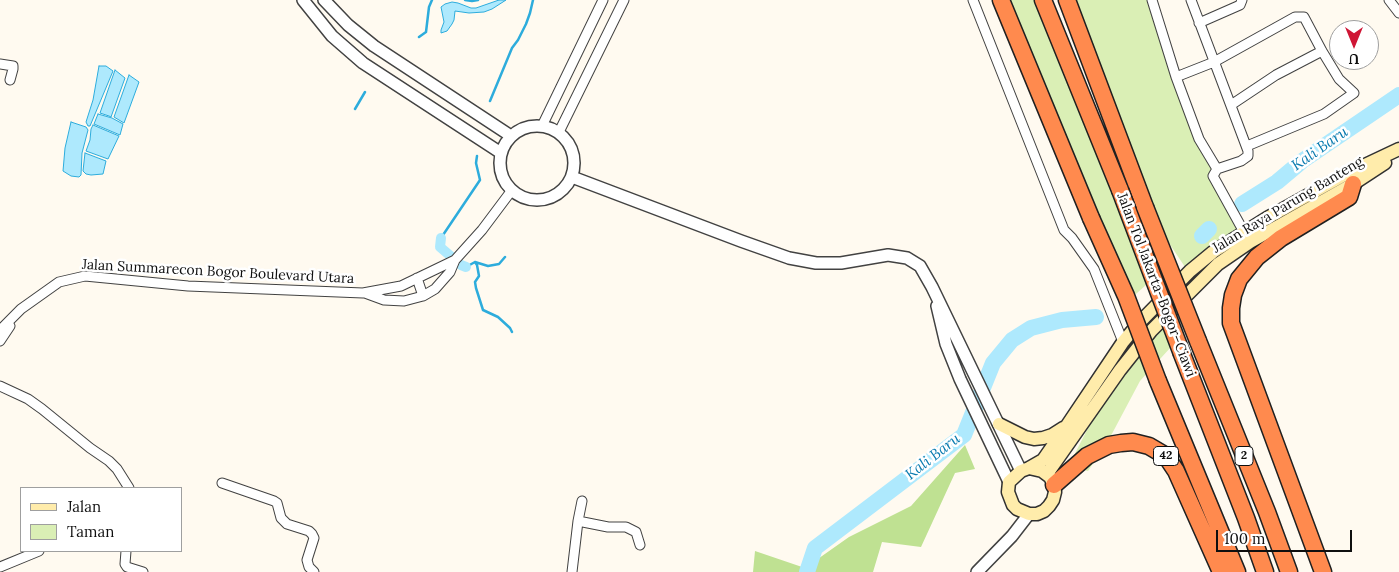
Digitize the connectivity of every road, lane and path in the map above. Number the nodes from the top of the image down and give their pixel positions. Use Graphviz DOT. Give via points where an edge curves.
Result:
graph roads {
  1 [pos="303,0"];
  2 [pos="324,0"];
  3 [pos="602,0"];
  4 [pos="624,0"];
  5 [pos="972,0"];
  6 [pos="1001,0"];
  7 [pos="1043,0"];
  8 [pos="1067,0"];
  9 [pos="1152,0"];
  10 [pos="1191,0"];
  11 [pos="1242,0"];
  12 [pos="1389,0"];
  13 [pos="1399,13"];
  14 [pos="1199,23"];
  15 [pos="1322,51"];
  16 [pos="1214,62"];
  17 [pos="0,64"];
  18 [pos="1176,77"];
  19 [pos="10,80"];
  20 [pos="1231,105"];
  21 [pos="542,126"];
  22 [pos="559,132"];
  23 [pos="511,136"];
  24 [pos="1247,146"];
  25 [pos="1399,149"];
  26 [pos="501,153"];
  27 [pos="1399,153"];
  28 [pos="1215,173"];
  29 [pos="572,177"];
  30 [pos="1349,179"];
  31 [pos="512,190"];
  32 [pos="1241,227"];
  33 [pos="455,260"];
  34 [pos="418,278"];
  35 [pos="932,287"];
  36 [pos="363,293"];
  37 [pos="423,296"];
  38 [pos="21,308"];
  39 [pos="0,330"];
  40 [pos="0,341"];
  41 [pos="1123,342"];
  42 [pos="0,386"];
  43 [pos="997,420"];
  44 [pos="1068,424"];
  45 [pos="1025,470"];
  46 [pos="1050,480"];
  47 [pos="222,482"];
  48 [pos="1009,482"];
  49 [pos="128,487"];
  50 [pos="582,502"];
  51 [pos="1029,514"];
  52 [pos="578,521"];
  53 [pos="640,545"];
  54 [pos="37,552"];
  55 [pos="126,552"];
  56 [pos="0,568"];
  57 [pos="3,572"];
  58 [pos="143,572"];
  59 [pos="314,572"];
  60 [pos="572,572"];
  61 [pos="977,572"];
  62 [pos="1221,572"];
  63 [pos="1237,572"];
  64 [pos="1265,572"];
  65 [pos="1288,572"];
  66 [pos="1323,572"];
  1 -- 26 [label="street" via="332,36 363,63"];
  2 -- 23 [label="street" via="374,46"];
  3 -- 21 [label="street"];
  4 -- 22 [label="street"];
  5 -- 41 [label="street" via="1064,230 1094,269"];
  6 -- 63 [label="highway, 42, bridge" via="1126,296"];
  7 -- 64 [label="highway, Jalan Tol Jakarta–Bogor–Ciawi / 2, bridge" via="1120,190"];
  8 -- 65 [label="highway, Jalan Tol Jakarta–Bogor–Ciawi / 2, bridge"];
  9 -- 18 [label="street"];
  10 -- 14 [label="street"];
  11 -- 14 [label="street" via="1240,5"];
  12 -- 13 [label="street"];
  14 -- 16 [label="street"];
  15 -- 16 [label="street" via="1304,17 1300,16"];
  15 -- 20 [label="street" via="1276,75"];
  15 -- 24 [label="street" via="1339,79 1354,93 1324,114"];
  16 -- 18 [label="street"];
  16 -- 20 [label="street"];
  17 -- 19 [label="street" via="13,66"];
  18 -- 28 [label="street"];
  20 -- 24 [label="street"];
  21 -- 22 [label="street"];
  21 -- 23 [label="street" via="520,129"];
  22 -- 29 [label="street" via="569,142 574,154"];
  23 -- 26 [label="street"];
  24 -- 28 [label="street" via="1248,156"];
  25 -- 30 [label="main road, Jalan Raya Parung Banteng"];
  26 -- 31 [label="street" via="502,173"];
  27 -- 30 [label="main road, Jalan Raya Parung Banteng"];
  28 -- 32 [label="street"];
  29 -- 31 [label="street" via="567,186 551,198 531,199"];
  29 -- 35 [label="street" via="789,258 841,263 888,254 907,258 920,266"];
  30 -- 32 [label="main road, Jalan Raya Parung Banteng"];
  30 -- 46 [label="main road, Jalan Raya Parung Banteng" via="1218,264 1151,331 1120,370"];
  30 -- 66 [label="highway" via="1349,197 1281,238 1257,257 1239,279 1231,308 1231,323"];
  31 -- 33 [label="street, Jalan Summarecon Bogor Boulevard Utara"];
  32 -- 41 [label="main road, Jalan Raya Parung Banteng" via="1190,271"];
  33 -- 34 [label="street, Jalan Summarecon Bogor Boulevard Utara"];
  33 -- 37 [label="street, Jalan Summarecon Bogor Boulevard Utara" via="450,272"];
  34 -- 36 [label="street, Jalan Summarecon Bogor Boulevard Utara" via="401,286"];
  34 -- 37 [label="street"];
  35 -- 43 [label="street"];
  35 -- 48 [label="street" via="946,344"];
  36 -- 37 [label="street, Jalan Summarecon Bogor Boulevard Utara" via="384,300 404,301"];
  36 -- 38 [label="street, Jalan Summarecon Bogor Boulevard Utara" via="188,286 85,276 58,282"];
  38 -- 39 [label="street, Jalan Summarecon Bogor Boulevard Utara"];
  38 -- 40 [label="street, Jalan Summarecon Bogor Boulevard Utara"];
  41 -- 44 [label="main road, Jalan Raya Parung Banteng"];
  42 -- 49 [label="street" via="28,399 110,461"];
  43 -- 44 [label="main road" via="1034,439 1052,436"];
  43 -- 45 [label="street"];
  44 -- 45 [label="main road, Jalan Raya Parung Banteng" via="1043,460"];
  45 -- 46 [label="main road" via="1037,469"];
  45 -- 48 [label="main road"];
  46 -- 51 [label="main road" via="1055,492 1053,500 1044,511"];
  46 -- 62 [label="highway, 42" via="1109,445 1133,442 1149,446 1166,456 1176,471"];
  47 -- 59 [label="street" via="274,501 287,524 309,530 314,538 307,560"];
  48 -- 51 [label="main road" via="1008,492 1013,505"];
  50 -- 52 [label="street"];
  51 -- 61 [label="street"];
  52 -- 53 [label="street" via="626,527 636,532"];
  52 -- 60 [label="street"];
  54 -- 56 [label="street"];
  55 -- 58 [label="street" via="127,567"];
  56 -- 57 [label="street"];
}
